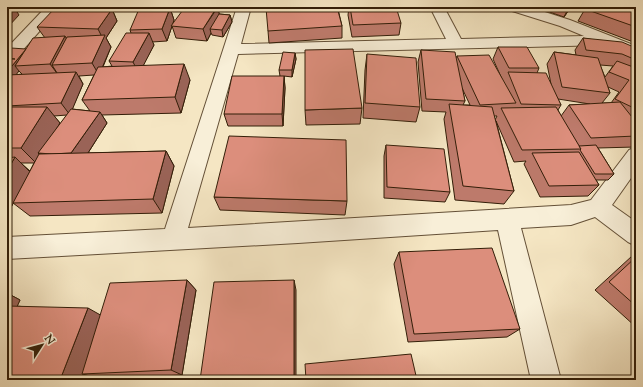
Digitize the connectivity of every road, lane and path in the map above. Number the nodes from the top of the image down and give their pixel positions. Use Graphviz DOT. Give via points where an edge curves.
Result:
graph roads {
  1 [pos="54,7"];
  2 [pos="244,7"];
  3 [pos="437,7"];
  4 [pos="514,7"];
  5 [pos="610,40"];
  6 [pos="456,44"];
  7 [pos="232,49"];
  8 [pos="636,52"];
  9 [pos="7,58"];
  10 [pos="636,155"];
  11 [pos="598,207"];
  12 [pos="507,219"];
  13 [pos="636,235"];
  14 [pos="173,240"];
  15 [pos="7,248"];
  16 [pos="546,380"];
  1 -- 9 [label="street"];
  2 -- 7 [label="street"];
  3 -- 6 [label="street"];
  4 -- 5 [label="street"];
  5 -- 6 [label="street"];
  5 -- 8 [label="street"];
  6 -- 7 [label="street"];
  7 -- 14 [label="street"];
  10 -- 11 [label="street"];
  11 -- 12 [label="street" via="571,215"];
  11 -- 13 [label="street"];
  12 -- 14 [label="street"];
  12 -- 16 [label="street"];
  14 -- 15 [label="street"];
}
